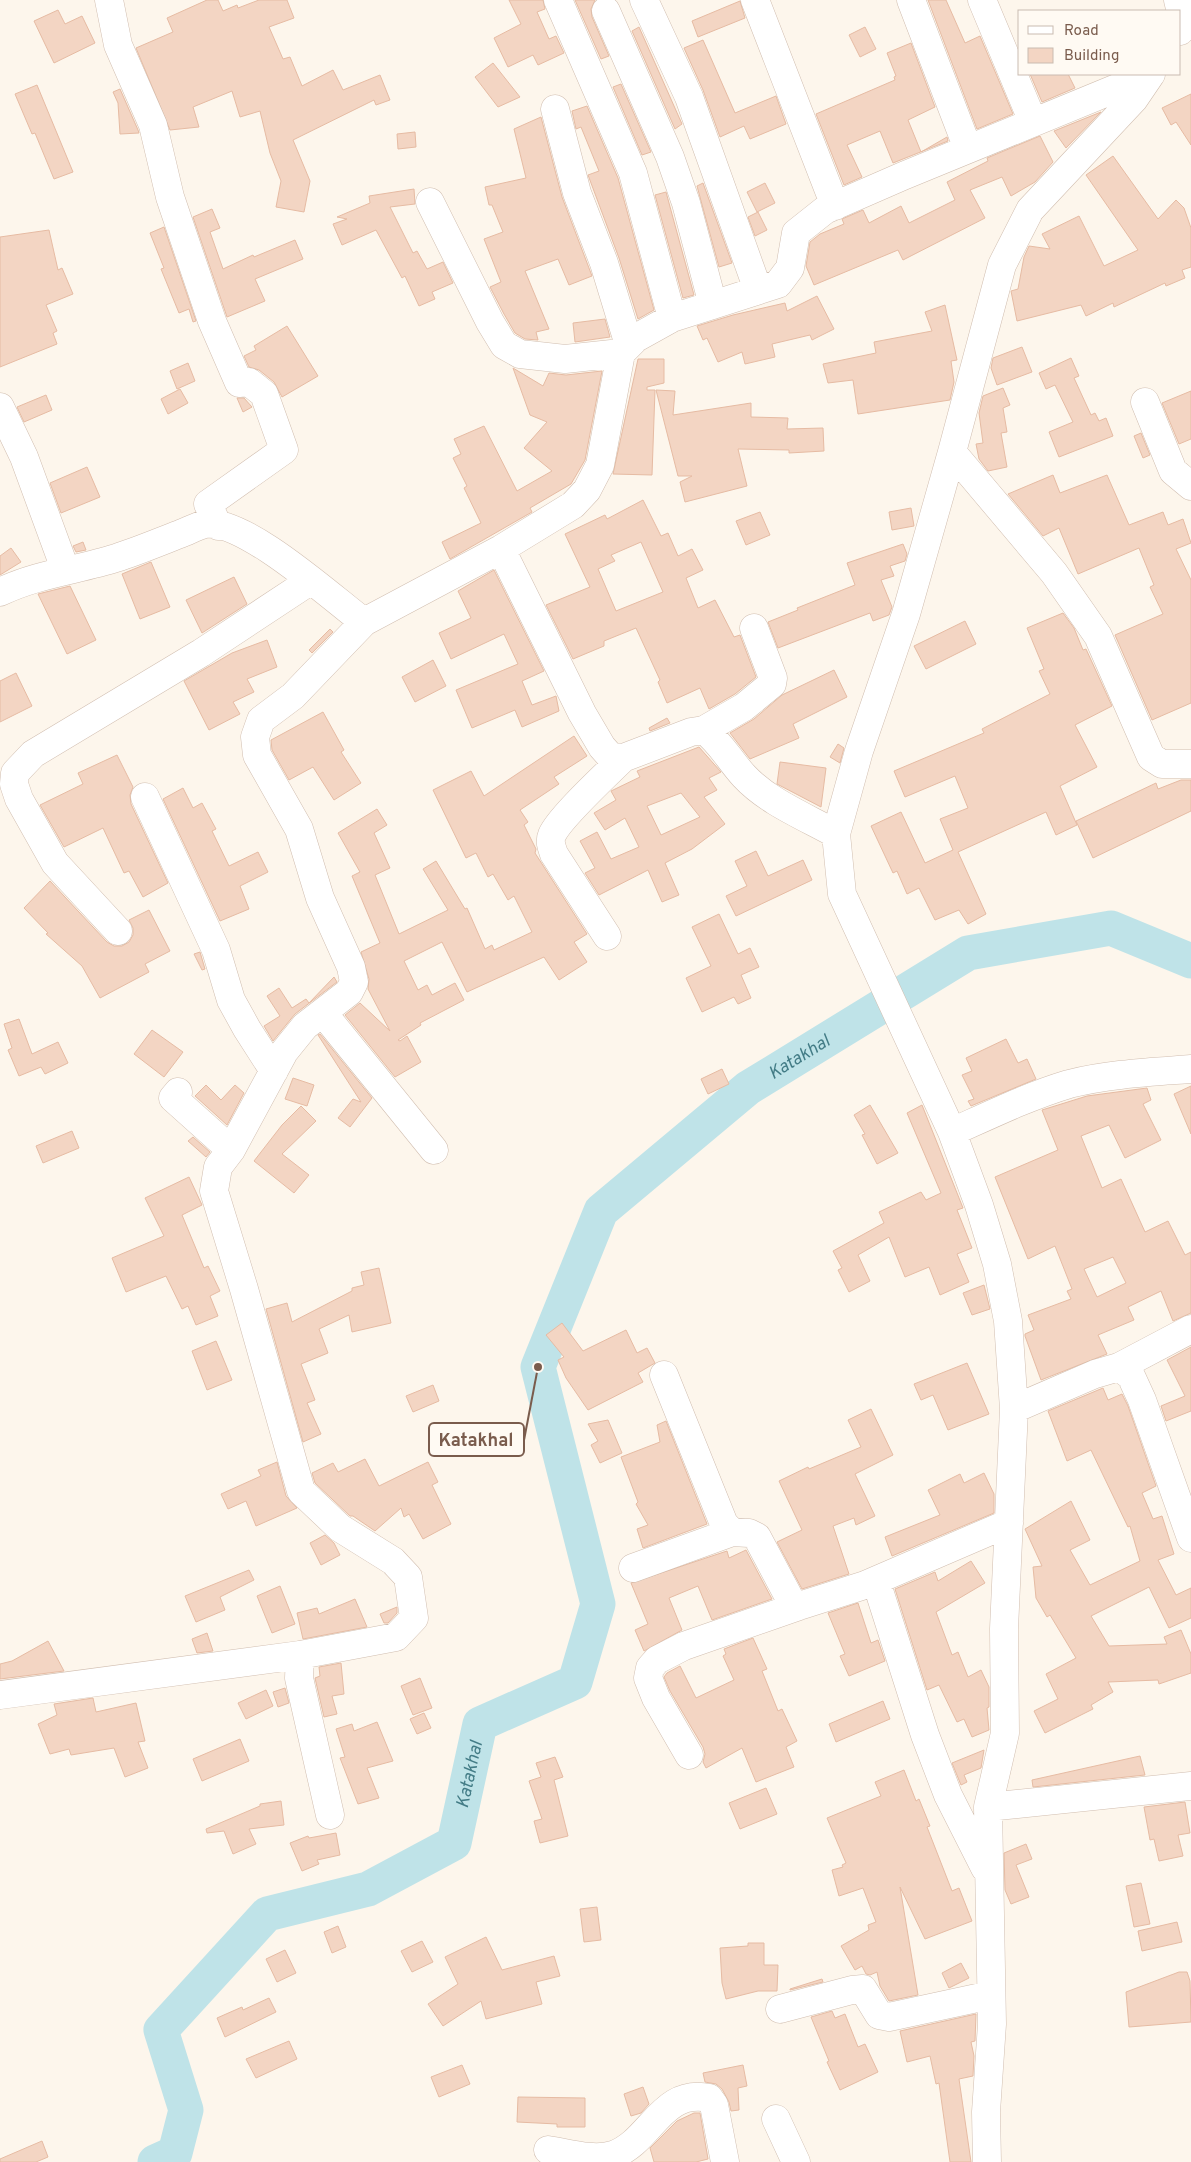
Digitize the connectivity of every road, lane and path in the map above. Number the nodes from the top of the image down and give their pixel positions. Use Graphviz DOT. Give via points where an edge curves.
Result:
graph roads {
  1 [pos="109,0"];
  2 [pos="558,0"];
  3 [pos="644,0"];
  4 [pos="755,0"];
  5 [pos="911,0"];
  6 [pos="982,0"];
  7 [pos="606,11"];
  8 [pos="1149,75"];
  9 [pos="1150,75"];
  10 [pos="555,109"];
  11 [pos="1032,122"];
  12 [pos="968,149"];
  13 [pos="430,202"];
  14 [pos="835,206"];
  15 [pos="758,290"];
  16 [pos="714,305"];
  17 [pos="672,318"];
  18 [pos="625,349"];
  19 [pos="1145,402"];
  20 [pos="0,407"];
  21 [pos="952,452"];
  22 [pos="1191,486"];
  23 [pos="218,526"];
  24 [pos="500,549"];
  25 [pos="65,569"];
  26 [pos="310,581"];
  27 [pos="0,592"];
  28 [pos="364,622"];
  29 [pos="754,628"];
  30 [pos="704,730"];
  31 [pos="623,758"];
  32 [pos="1191,764"];
  33 [pos="145,798"];
  34 [pos="836,834"];
  35 [pos="118,931"];
  36 [pos="607,936"];
  37 [pos="323,1013"];
  38 [pos="1191,1069"];
  39 [pos="274,1071"];
  40 [pos="178,1092"];
  41 [pos="952,1132"];
  42 [pos="231,1150"];
  43 [pos="434,1150"];
  44 [pos="1191,1330"];
  45 [pos="1118,1367"];
  46 [pos="664,1374"];
  47 [pos="1014,1409"];
  48 [pos="1009,1522"];
  49 [pos="732,1532"];
  50 [pos="1191,1538"];
  51 [pos="633,1568"];
  52 [pos="876,1581"];
  53 [pos="799,1606"];
  54 [pos="300,1655"];
  55 [pos="0,1696"];
  56 [pos="689,1755"];
  57 [pos="1191,1786"];
  58 [pos="988,1807"];
  59 [pos="330,1815"];
  60 [pos="988,1874"];
  61 [pos="991,1995"];
  62 [pos="780,2009"];
  63 [pos="776,2119"];
  64 [pos="548,2150"];
  65 [pos="725,2162"];
  66 [pos="796,2162"];
  67 [pos="987,2162"];
  1 -- 23 [label="street" via="118,45 152,126 170,197 212,321 239,383 249,382 264,394 284,450 208,504"];
  2 -- 17 [label="street" via="633,173"];
  3 -- 15 [label="street" via="689,97"];
  4 -- 14 [label="street"];
  5 -- 12 [label="street"];
  6 -- 11 [label="street"];
  7 -- 16 [label="street" via="670,157"];
  8 -- 11 [label="street"];
  9 -- 21 [label="street" via="1134,99 1030,210 1002,265"];
  10 -- 18 [label="street" via="577,193 604,263"];
  11 -- 12 [label="street"];
  12 -- 14 [label="street"];
  13 -- 18 [label="street" via="504,345 520,354 565,359"];
  14 -- 15 [label="street" via="796,233 790,268 778,284"];
  15 -- 16 [label="street"];
  16 -- 17 [label="street"];
  17 -- 18 [label="street" via="636,338"];
  18 -- 24 [label="street" via="600,465 587,490 573,505"];
  19 -- 22 [label="street" via="1173,471"];
  20 -- 25 [label="street" via="24,457"];
  21 -- 32 [label="street" via="1054,573 1098,636 1151,757 1162,764"];
  21 -- 34 [label="street" via="906,614 859,751"];
  23 -- 25 [label="street" via="206,524 129,554"];
  23 -- 26 [label="street" via="233,528 268,548"];
  24 -- 28 [label="street"];
  24 -- 31 [label="street" via="602,747 610,756"];
  25 -- 27 [label="street" via="15,584"];
  26 -- 28 [label="street"];
  26 -- 35 [label="street" via="201,653 33,754 15,773 14,784 19,799 55,863"];
  28 -- 37 [label="street" via="293,696 261,720 255,737 257,755 299,829 320,898 351,967 354,982 349,992"];
  29 -- 30 [label="street" via="773,678 772,684 750,703"];
  30 -- 31 [label="street"];
  30 -- 34 [label="street" via="717,740 745,777 766,794"];
  31 -- 36 [label="street" via="564,819 550,842 554,854"];
  33 -- 39 [label="street" via="216,950 231,1000"];
  34 -- 41 [label="street" via="842,894"];
  37 -- 39 [label="street" via="306,1026 284,1052"];
  37 -- 43 [label="street"];
  38 -- 41 [label="street" via="1070,1084"];
  39 -- 42 [label="street"];
  40 -- 42 [label="street" via="173,1098"];
  41 -- 47 [label="street" via="980,1205 997,1264 1008,1321"];
  42 -- 54 [label="street" via="218,1167 214,1191 301,1491 340,1528 393,1561 408,1577 412,1602 414,1618 396,1637"];
  44 -- 45 [label="street"];
  45 -- 47 [label="street"];
  45 -- 50 [label="street" via="1131,1376 1142,1400"];
  46 -- 49 [label="street" via="724,1524"];
  47 -- 48 [label="street"];
  48 -- 52 [label="street"];
  48 -- 58 [label="street" via="1004,1629 1005,1733"];
  49 -- 51 [label="street"];
  49 -- 53 [label="street" via="756,1537 791,1601"];
  52 -- 53 [label="street"];
  52 -- 60 [label="street" via="925,1735 948,1795"];
  53 -- 56 [label="street" via="684,1646 657,1660 650,1668 648,1678 656,1698"];
  54 -- 55 [label="street"];
  54 -- 59 [label="street" via="299,1678"];
  57 -- 58 [label="street"];
  58 -- 60 [label="street"];
  60 -- 61 [label="street"];
  61 -- 62 [label="street" via="889,2017 879,2015 863,1989"];
  61 -- 67 [label="street"];
  63 -- 66 [label="street"];
  64 -- 65 [label="street" via="597,2158 612,2155 625,2150 667,2107 695,2095 709,2098 714,2105"];
}
